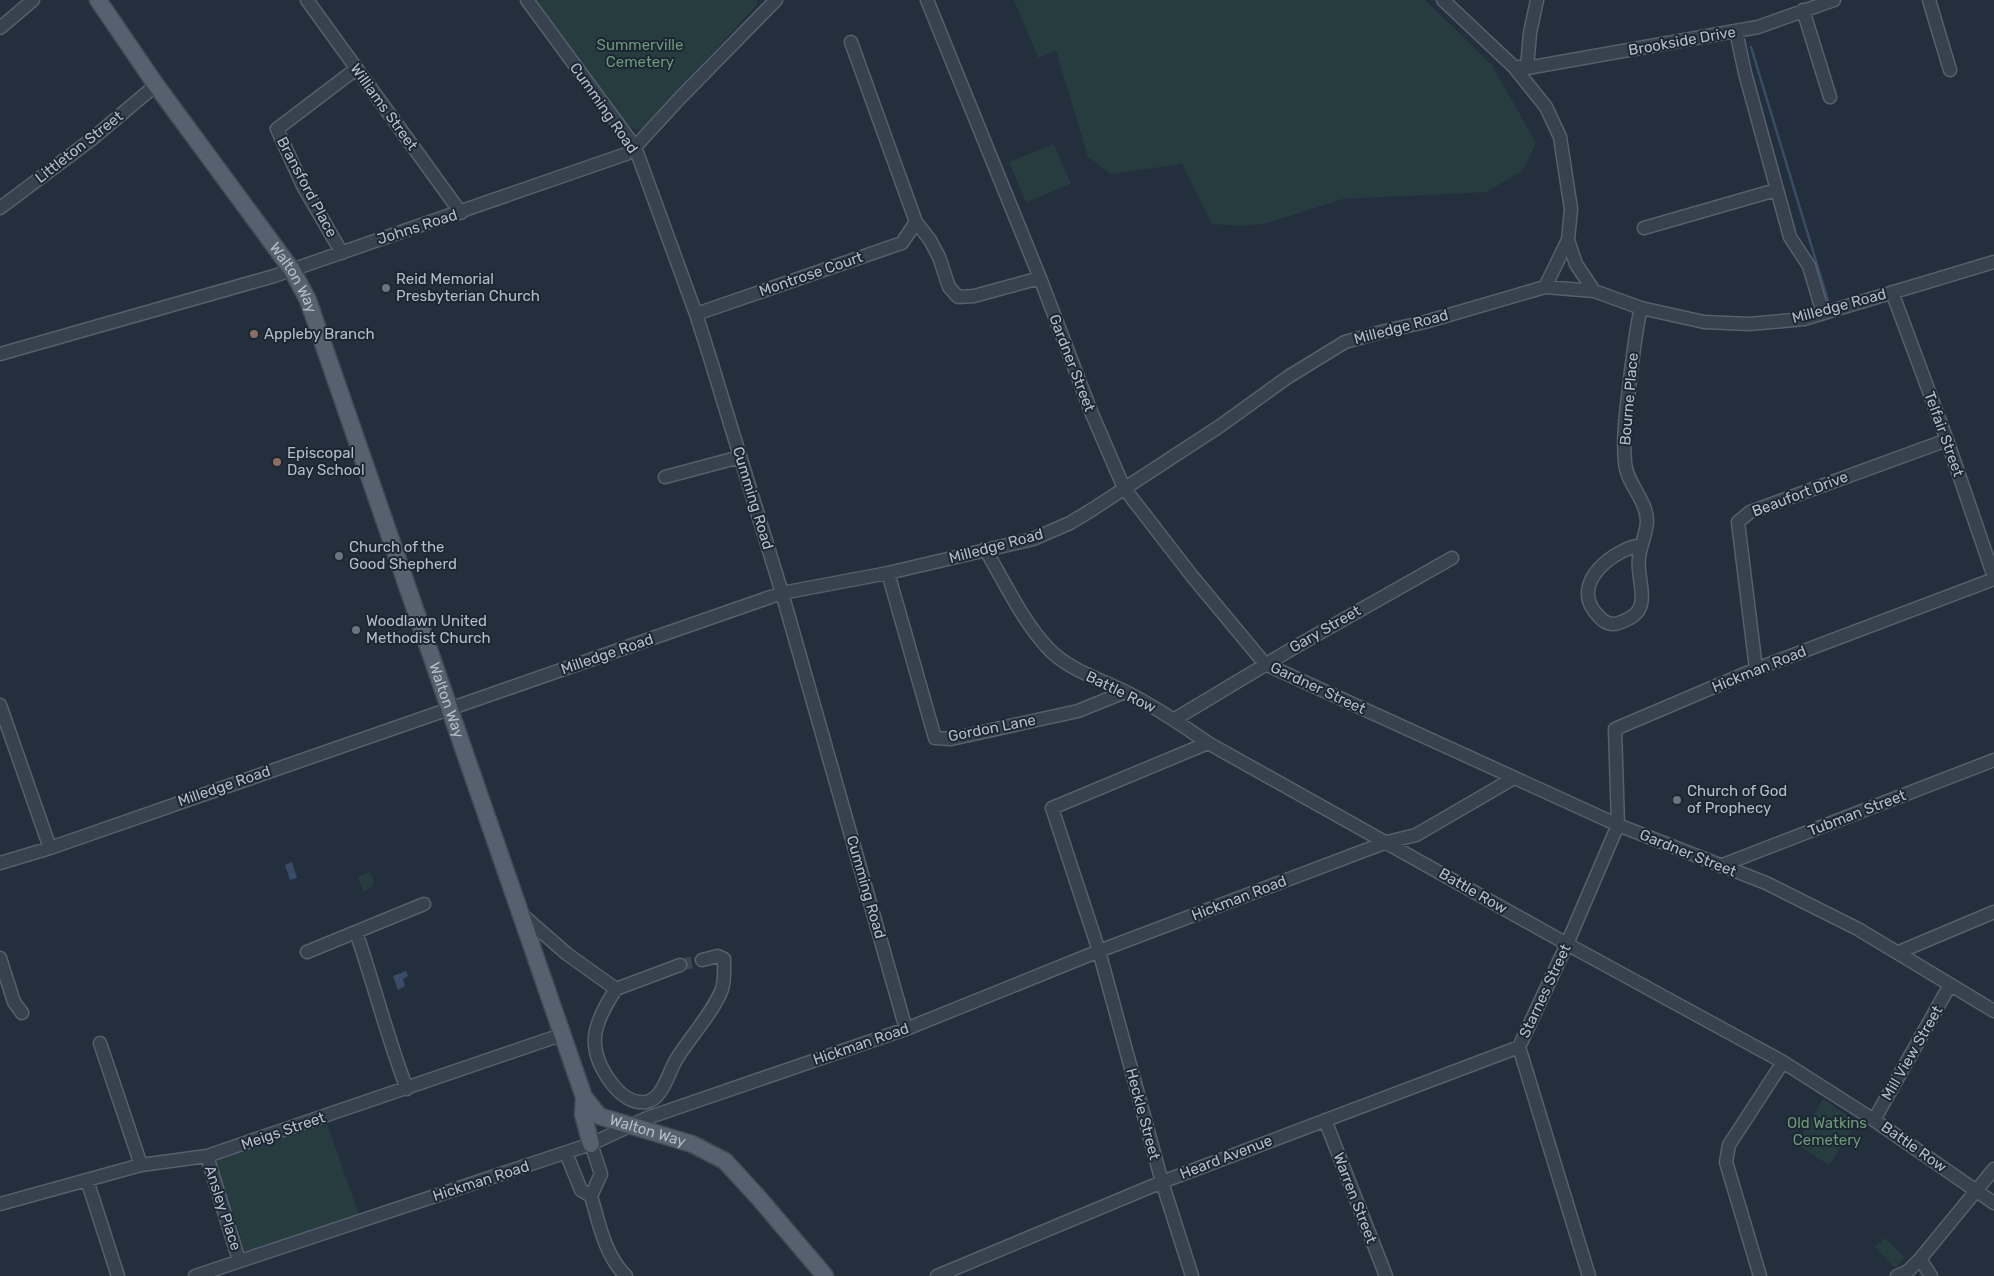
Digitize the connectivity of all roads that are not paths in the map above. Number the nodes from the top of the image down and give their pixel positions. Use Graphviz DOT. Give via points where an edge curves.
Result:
graph roads {
  1 [pos="33,0"];
  2 [pos="98,0"];
  3 [pos="307,0"];
  4 [pos="527,0"];
  5 [pos="927,0"];
  6 [pos="1443,0"];
  7 [pos="1537,0"];
  8 [pos="1834,0"];
  9 [pos="1929,0"];
  10 [pos="770,2"];
  11 [pos="1803,10"];
  12 [pos="0,28"];
  13 [pos="1736,31"];
  14 [pos="851,42"];
  15 [pos="1521,67"];
  16 [pos="356,69"];
  17 [pos="1950,70"];
  18 [pos="156,85"];
  19 [pos="1830,97"];
  20 [pos="636,148"];
  21 [pos="1776,190"];
  22 [pos="0,208"];
  23 [pos="461,213"];
  24 [pos="916,222"];
  25 [pos="1644,228"];
  26 [pos="1568,240"];
  27 [pos="342,253"];
  28 [pos="1994,262"];
  29 [pos="292,270"];
  30 [pos="1040,278"];
  31 [pos="1545,287"];
  32 [pos="1594,291"];
  33 [pos="1892,292"];
  34 [pos="1641,308"];
  35 [pos="1823,313"];
  36 [pos="696,314"];
  37 [pos="0,354"];
  38 [pos="1947,440"];
  39 [pos="740,457"];
  40 [pos="665,477"];
  41 [pos="1124,488"];
  42 [pos="1641,545"];
  43 [pos="985,549"];
  44 [pos="1452,558"];
  45 [pos="888,573"];
  46 [pos="1994,578"];
  47 [pos="782,593"];
  48 [pos="1265,664"];
  49 [pos="1756,669"];
  50 [pos="1125,692"];
  51 [pos="0,705"];
  52 [pos="449,710"];
  53 [pos="1175,719"];
  54 [pos="1208,743"];
  55 [pos="1994,760"];
  56 [pos="1514,778"];
  57 [pos="1618,825"];
  58 [pos="1387,842"];
  59 [pos="50,848"];
  60 [pos="0,863"];
  61 [pos="1720,866"];
  62 [pos="424,904"];
  63 [pos="518,912"];
  64 [pos="1994,912"];
  65 [pos="356,932"];
  66 [pos="1567,944"];
  67 [pos="1099,951"];
  68 [pos="308,952"];
  69 [pos="1899,952"];
  70 [pos="0,958"];
  71 [pos="702,960"];
  72 [pos="680,965"];
  73 [pos="1950,986"];
  74 [pos="616,989"];
  75 [pos="1994,1011"];
  76 [pos="22,1012"];
  77 [pos="906,1029"];
  78 [pos="561,1036"];
  79 [pos="100,1043"];
  80 [pos="1519,1047"];
  81 [pos="1783,1062"];
  82 [pos="407,1089"];
  83 [pos="584,1097"];
  84 [pos="647,1102"];
  85 [pos="647,1118"];
  86 [pos="1325,1120"];
  87 [pos="1874,1120"];
  88 [pos="631,1126"];
  89 [pos="591,1144"];
  90 [pos="566,1153"];
  91 [pos="207,1156"];
  92 [pos="141,1165"];
  93 [pos="1994,1169"];
  94 [pos="87,1180"];
  95 [pos="1162,1182"];
  96 [pos="1977,1191"];
  97 [pos="591,1196"];
  98 [pos="1994,1203"];
  99 [pos="0,1204"];
  100 [pos="1920,1259"];
  101 [pos="239,1260"];
  102 [pos="118,1276"];
  103 [pos="195,1276"];
  104 [pos="626,1276"];
  105 [pos="825,1276"];
  106 [pos="938,1276"];
  107 [pos="1192,1276"];
  108 [pos="1386,1276"];
  109 [pos="1589,1276"];
  110 [pos="1760,1276"];
  111 [pos="1897,1276"];
  112 [pos="1931,1276"];
  1 -- 12 [label="street"];
  2 -- 18 [label="main road, Walton Way"];
  3 -- 16 [label="street, Williams Street"];
  4 -- 20 [label="street, Cumming Road"];
  5 -- 30 [label="street, Gardner Street"];
  6 -- 15 [label="street"];
  7 -- 15 [label="street"];
  8 -- 11 [label="street, Brookside Drive"];
  9 -- 17 [label="street"];
  10 -- 20 [label="street, Johns Road"];
  11 -- 13 [label="street, Brookside Drive" via="1758,27"];
  11 -- 19 [label="street"];
  13 -- 15 [label="street, Brookside Drive"];
  13 -- 21 [label="street"];
  14 -- 24 [label="street"];
  15 -- 26 [label="street" via="1560,137 1571,209"];
  16 -- 23 [label="street, Williams Street"];
  16 -- 27 [label="street, Bransford Place" via="277,129 303,186"];
  18 -- 22 [label="street, Littleton Street" via="92,139"];
  18 -- 29 [label="main road, Walton Way"];
  20 -- 23 [label="street, Johns Road"];
  20 -- 36 [label="street, Cumming Road"];
  21 -- 25 [label="street"];
  21 -- 35 [label="street" via="1790,237 1809,266"];
  23 -- 27 [label="street, Johns Road"];
  24 -- 30 [label="street" via="930,240 949,287 958,297 974,296"];
  24 -- 36 [label="street, Montrose Court" via="902,243"];
  26 -- 31 [label="street"];
  26 -- 32 [label="street" via="1576,264"];
  27 -- 29 [label="street, Johns Road"];
  28 -- 33 [label="street, Milledge Road"];
  29 -- 37 [label="street, Johns Road"];
  29 -- 52 [label="main road, Walton Way" via="308,300"];
  30 -- 41 [label="street, Gardner Street" via="1081,388"];
  31 -- 32 [label="street, Milledge Road"];
  31 -- 41 [label="street, Milledge Road" via="1345,342"];
  32 -- 34 [label="street, Milledge Road"];
  33 -- 35 [label="street, Milledge Road"];
  33 -- 38 [label="street, Telfair Street"];
  34 -- 35 [label="street, Milledge Road" via="1704,322 1749,324 1804,319"];
  34 -- 42 [label="street, Bourne Place" via="1634,335 1624,434 1625,464 1631,485 1644,506 1647,522"];
  36 -- 39 [label="street, Cumming Road"];
  38 -- 46 [label="street, Telfair Street"];
  38 -- 49 [label="street, Beaufort Drive" via="1750,512 1738,522"];
  39 -- 40 [label="street"];
  39 -- 47 [label="street, Cumming Road"];
  41 -- 43 [label="street, Milledge Road" via="1070,523 1033,539"];
  41 -- 48 [label="street, Gardner Street"];
  42 -- 42 [label="street, Bourne Place" via="1638,569 1643,602 1637,614 1614,624 1603,621 1591,606 1587,590 1593,574 1628,547"];
  43 -- 45 [label="street, Milledge Road"];
  43 -- 50 [label="street, Battle Row" via="1024,616 1046,646 1072,668"];
  44 -- 48 [label="street, Gary Street"];
  45 -- 47 [label="street, Milledge Road"];
  45 -- 50 [label="street, Gordon Lane" via="935,738 951,739 1078,711"];
  46 -- 49 [label="street, Hickman Road"];
  47 -- 52 [label="street, Milledge Road"];
  47 -- 77 [label="street, Cumming Road"];
  48 -- 53 [label="street, Gary Street"];
  48 -- 56 [label="street, Gardner Street"];
  49 -- 57 [label="street, Hickman Road" via="1615,729"];
  50 -- 53 [label="street, Battle Row"];
  51 -- 59 [label="street"];
  52 -- 59 [label="street, Milledge Road"];
  52 -- 63 [label="main road, Walton Way"];
  53 -- 54 [label="street, Battle Row"];
  54 -- 58 [label="street, Battle Row"];
  54 -- 67 [label="street" via="1052,808"];
  55 -- 61 [label="street, Tubman Street"];
  56 -- 57 [label="street, Gardner Street"];
  56 -- 58 [label="street, Hickman Road" via="1416,835"];
  57 -- 61 [label="street, Gardner Street"];
  57 -- 66 [label="street, Starnes Street"];
  58 -- 66 [label="street, Battle Row"];
  58 -- 67 [label="street, Hickman Road"];
  59 -- 60 [label="street, Milledge Road"];
  61 -- 69 [label="street, Gardner Street" via="1766,883"];
  62 -- 65 [label="street"];
  63 -- 74 [label="street" via="567,954"];
  63 -- 78 [label="main road, Walton Way"];
  64 -- 69 [label="street"];
  65 -- 68 [label="street"];
  65 -- 82 [label="street" via="388,1039"];
  66 -- 80 [label="street, Starnes Street"];
  66 -- 81 [label="street, Battle Row"];
  67 -- 77 [label="street, Hickman Road"];
  67 -- 95 [label="street, Heckle Street"];
  69 -- 73 [label="street, Gardner Street"];
  70 -- 76 [label="street" via="14,1002"];
  71 -- 84 [label="street" via="718,956 724,959 722,990 676,1060 656,1098"];
  72 -- 74 [label="street"];
  73 -- 75 [label="street, Gardner Street"];
  73 -- 87 [label="street, Mill View Street"];
  74 -- 84 [label="street" via="604,1006 596,1030 594,1054 604,1074 620,1093 636,1102"];
  77 -- 85 [label="street, Hickman Road"];
  78 -- 82 [label="street, Meigs Street"];
  78 -- 83 [label="main road, Walton Way"];
  79 -- 92 [label="street"];
  80 -- 86 [label="street, Heard Avenue"];
  80 -- 109 [label="street, Starnes Street"];
  81 -- 87 [label="street, Battle Row"];
  81 -- 110 [label="street" via="1729,1145 1726,1162"];
  82 -- 91 [label="street, Meigs Street"];
  83 -- 88 [label="main road, Walton Way" via="599,1116"];
  83 -- 89 [label="main road" via="582,1114"];
  84 -- 85 [label="street"];
  85 -- 88 [label="street, Hickman Road"];
  86 -- 95 [label="street, Heard Avenue"];
  86 -- 108 [label="street, Warren Street"];
  87 -- 96 [label="street, Battle Row"];
  88 -- 89 [label="street, Hickman Road"];
  88 -- 105 [label="main road, Walton Way" via="692,1144 725,1161"];
  89 -- 90 [label="street, Hickman Road"];
  89 -- 97 [label="street" via="601,1174"];
  90 -- 97 [label="street" via="581,1190"];
  90 -- 101 [label="street, Hickman Road"];
  91 -- 92 [label="street, Meigs Street"];
  91 -- 101 [label="street, Ansley Place"];
  92 -- 94 [label="street, Meigs Street"];
  93 -- 96 [label="street"];
  94 -- 99 [label="street, Meigs Street"];
  94 -- 102 [label="street"];
  95 -- 106 [label="street, Heard Avenue"];
  95 -- 107 [label="street, Heckle Street"];
  96 -- 98 [label="street, Battle Row"];
  96 -- 100 [label="street"];
  97 -- 104 [label="street" via="607,1246 618,1269"];
  100 -- 111 [label="street" via="1908,1271"];
  100 -- 112 [label="street"];
  101 -- 103 [label="street, Hickman Road"];
}
